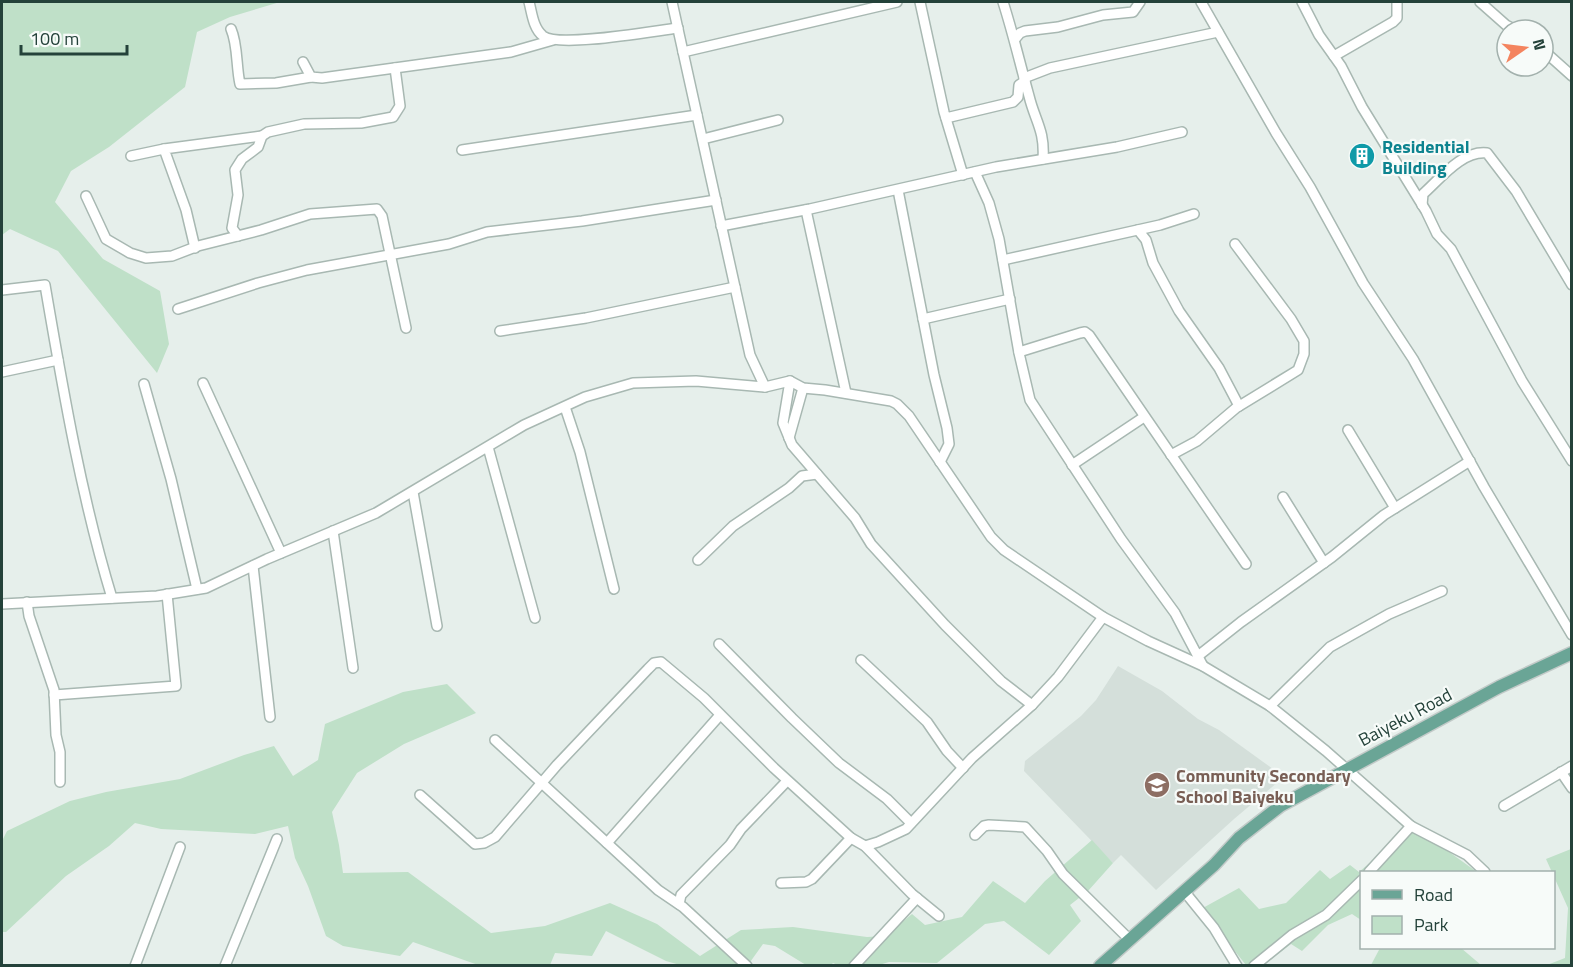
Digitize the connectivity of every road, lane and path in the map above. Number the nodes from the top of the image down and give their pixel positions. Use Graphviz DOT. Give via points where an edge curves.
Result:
graph roads {
  1 [pos="529,2"];
  2 [pos="672,2"];
  3 [pos="897,2"];
  4 [pos="920,2"];
  5 [pos="1003,2"];
  6 [pos="1140,2"];
  7 [pos="1201,2"];
  8 [pos="1302,2"];
  9 [pos="1396,2"];
  10 [pos="1480,2"];
  11 [pos="1498,18"];
  12 [pos="678,28"];
  13 [pos="231,29"];
  14 [pos="1218,32"];
  15 [pos="1015,39"];
  16 [pos="553,40"];
  17 [pos="683,52"];
  18 [pos="1334,56"];
  19 [pos="1555,61"];
  20 [pos="303,62"];
  21 [pos="395,68"];
  22 [pos="1572,76"];
  23 [pos="311,78"];
  24 [pos="1024,80"];
  25 [pos="697,115"];
  26 [pos="946,118"];
  27 [pos="778,120"];
  28 [pos="1182,132"];
  29 [pos="262,136"];
  30 [pos="703,139"];
  31 [pos="164,149"];
  32 [pos="462,150"];
  33 [pos="131,156"];
  34 [pos="1043,159"];
  35 [pos="975,172"];
  36 [pos="963,175"];
  37 [pos="898,190"];
  38 [pos="1418,194"];
  39 [pos="86,196"];
  40 [pos="716,200"];
  41 [pos="806,210"];
  42 [pos="1194,214"];
  43 [pos="721,226"];
  44 [pos="1152,227"];
  45 [pos="1138,230"];
  46 [pos="238,236"];
  47 [pos="1146,240"];
  48 [pos="1235,244"];
  49 [pos="195,248"];
  50 [pos="390,255"];
  51 [pos="1003,260"];
  52 [pos="1572,285"];
  53 [pos="735,287"];
  54 [pos="2,290"];
  55 [pos="1010,299"];
  56 [pos="178,309"];
  57 [pos="923,319"];
  58 [pos="406,328"];
  59 [pos="500,331"];
  60 [pos="1019,352"];
  61 [pos="58,360"];
  62 [pos="2,372"];
  63 [pos="790,381"];
  64 [pos="203,383"];
  65 [pos="144,384"];
  66 [pos="765,387"];
  67 [pos="803,388"];
  68 [pos="846,393"];
  69 [pos="1239,406"];
  70 [pos="565,407"];
  71 [pos="1144,417"];
  72 [pos="1348,430"];
  73 [pos="789,438"];
  74 [pos="488,447"];
  75 [pos="1171,455"];
  76 [pos="806,461"];
  77 [pos="1470,461"];
  78 [pos="1572,461"];
  79 [pos="940,462"];
  80 [pos="1072,465"];
  81 [pos="817,474"];
  82 [pos="802,476"];
  83 [pos="413,492"];
  84 [pos="1283,497"];
  85 [pos="1395,508"];
  86 [pos="333,531"];
  87 [pos="281,553"];
  88 [pos="698,560"];
  89 [pos="1324,563"];
  90 [pos="1246,564"];
  91 [pos="253,566"];
  92 [pos="197,589"];
  93 [pos="614,589"];
  94 [pos="1442,591"];
  95 [pos="167,594"];
  96 [pos="112,598"];
  97 [pos="27,602"];
  98 [pos="2,603"];
  99 [pos="1103,617"];
  100 [pos="535,618"];
  101 [pos="437,626"];
  102 [pos="1572,635"];
  103 [pos="1192,643"];
  104 [pos="719,644"];
  105 [pos="1572,653"];
  106 [pos="1184,656"];
  107 [pos="1198,656"];
  108 [pos="861,660"];
  109 [pos="1203,666"];
  110 [pos="353,668"];
  111 [pos="54,695"];
  112 [pos="1032,705"];
  113 [pos="1270,706"];
  114 [pos="720,715"];
  115 [pos="270,717"];
  116 [pos="495,740"];
  117 [pos="1572,766"];
  118 [pos="963,768"];
  119 [pos="1347,769"];
  120 [pos="1561,772"];
  121 [pos="787,781"];
  122 [pos="60,782"];
  123 [pos="544,787"];
  124 [pos="1572,788"];
  125 [pos="420,795"];
  126 [pos="1504,806"];
  127 [pos="911,823"];
  128 [pos="1411,826"];
  129 [pos="975,835"];
  130 [pos="851,838"];
  131 [pos="277,839"];
  132 [pos="607,843"];
  133 [pos="865,846"];
  134 [pos="180,848"];
  135 [pos="1371,871"];
  136 [pos="1483,871"];
  137 [pos="1360,882"];
  138 [pos="781,883"];
  139 [pos="1184,891"];
  140 [pos="916,898"];
  141 [pos="680,900"];
  142 [pos="939,916"];
  143 [pos="1129,939"];
  144 [pos="135,966"];
  145 [pos="225,966"];
  146 [pos="747,966"];
  147 [pos="854,966"];
  148 [pos="1100,966"];
  149 [pos="1237,966"];
  150 [pos="1254,966"];
  1 -- 16 [label="street" via="534,24 540,33"];
  2 -- 12 [label="street"];
  3 -- 17 [label="street"];
  4 -- 26 [label="street"];
  5 -- 15 [label="street"];
  6 -- 15 [label="street" via="1133,12 1025,31"];
  7 -- 14 [label="street"];
  8 -- 18 [label="street"];
  9 -- 18 [label="street" via="1397,18 1393,22"];
  10 -- 11 [label="street"];
  12 -- 16 [label="street"];
  12 -- 17 [label="street"];
  13 -- 23 [label="street" via="240,84"];
  14 -- 24 [label="street" via="1050,68"];
  14 -- 77 [label="street"];
  15 -- 24 [label="street"];
  16 -- 21 [label="street" via="511,52"];
  17 -- 25 [label="street"];
  18 -- 38 [label="street"];
  19 -- 22 [label="street"];
  20 -- 23 [label="street"];
  21 -- 23 [label="street"];
  21 -- 29 [label="street" via="400,106 393,117 361,123 304,124"];
  24 -- 26 [label="street" via="1013,102"];
  24 -- 34 [label="street" via="1042,132"];
  25 -- 30 [label="street"];
  25 -- 32 [label="street"];
  26 -- 36 [label="street"];
  27 -- 30 [label="street"];
  28 -- 34 [label="street"];
  29 -- 31 [label="street"];
  29 -- 46 [label="street" via="258,147 235,170 238,195 232,228"];
  30 -- 40 [label="street"];
  31 -- 33 [label="street"];
  31 -- 49 [label="street"];
  34 -- 35 [label="street"];
  35 -- 36 [label="street"];
  35 -- 51 [label="street" via="989,203"];
  36 -- 37 [label="street"];
  37 -- 41 [label="street"];
  37 -- 57 [label="street"];
  38 -- 52 [label="street" via="1469,156 1487,153 1516,190"];
  38 -- 78 [label="street" via="1437,234 1451,249 1522,381"];
  39 -- 49 [label="street" via="106,239 130,254 146,258 172,256"];
  40 -- 43 [label="street"];
  40 -- 50 [label="street" via="487,232"];
  41 -- 43 [label="street"];
  41 -- 68 [label="street"];
  42 -- 44 [label="street"];
  43 -- 53 [label="street"];
  44 -- 45 [label="street"];
  44 -- 47 [label="street"];
  45 -- 47 [label="street"];
  45 -- 51 [label="street"];
  46 -- 49 [label="street"];
  46 -- 50 [label="street" via="310,214 377,209"];
  47 -- 69 [label="street" via="1179,311 1219,368"];
  48 -- 69 [label="street" via="1291,319 1305,347 1298,370"];
  50 -- 56 [label="street" via="307,270"];
  50 -- 58 [label="street"];
  51 -- 55 [label="street"];
  53 -- 59 [label="street" via="586,318"];
  53 -- 66 [label="street" via="750,355"];
  54 -- 61 [label="street" via="45,285"];
  55 -- 57 [label="street"];
  55 -- 60 [label="street"];
  57 -- 79 [label="street" via="949,444"];
  60 -- 71 [label="street" via="1085,332"];
  60 -- 80 [label="street" via="1030,400"];
  61 -- 62 [label="street"];
  61 -- 96 [label="street" via="97,547"];
  63 -- 66 [label="street"];
  63 -- 67 [label="street"];
  63 -- 73 [label="street" via="783,423"];
  64 -- 87 [label="street"];
  65 -- 92 [label="street"];
  66 -- 70 [label="street" via="696,381 633,383"];
  67 -- 68 [label="street"];
  67 -- 73 [label="street"];
  68 -- 79 [label="street" via="897,404"];
  69 -- 75 [label="street" via="1197,441"];
  70 -- 74 [label="street"];
  70 -- 93 [label="street"];
  71 -- 75 [label="street"];
  71 -- 80 [label="street"];
  72 -- 85 [label="street"];
  73 -- 76 [label="street"];
  74 -- 83 [label="street"];
  74 -- 100 [label="street"];
  75 -- 90 [label="street"];
  76 -- 81 [label="street"];
  76 -- 82 [label="street"];
  77 -- 85 [label="street"];
  77 -- 102 [label="street"];
  79 -- 99 [label="street" via="1004,550"];
  80 -- 103 [label="street"];
  81 -- 82 [label="street"];
  81 -- 112 [label="street" via="855,518 871,544 945,625 1001,681"];
  82 -- 88 [label="street" via="733,526"];
  83 -- 86 [label="street"];
  83 -- 101 [label="street"];
  84 -- 89 [label="street"];
  85 -- 89 [label="street"];
  86 -- 87 [label="street"];
  86 -- 110 [label="street"];
  87 -- 91 [label="street"];
  89 -- 107 [label="street"];
  91 -- 92 [label="street"];
  91 -- 115 [label="street"];
  92 -- 95 [label="street"];
  94 -- 113 [label="street" via="1330,647"];
  95 -- 96 [label="street"];
  95 -- 111 [label="street" via="176,686"];
  96 -- 97 [label="street"];
  97 -- 98 [label="street"];
  97 -- 111 [label="street"];
  99 -- 106 [label="street"];
  99 -- 112 [label="street"];
  103 -- 106 [label="street"];
  103 -- 107 [label="street"];
  104 -- 127 [label="street" via="839,763 887,799"];
  105 -- 119 [label="main road, Baiyeku Road" via="1499,687"];
  106 -- 109 [label="street"];
  107 -- 109 [label="street"];
  108 -- 118 [label="street" via="927,722"];
  109 -- 113 [label="street"];
  111 -- 122 [label="street"];
  112 -- 118 [label="street"];
  113 -- 119 [label="street"];
  114 -- 121 [label="street"];
  114 -- 123 [label="street" via="665,664 654,663"];
  114 -- 132 [label="street"];
  116 -- 123 [label="street"];
  117 -- 120 [label="street"];
  118 -- 127 [label="street"];
  119 -- 128 [label="street"];
  119 -- 139 [label="main road, Baiyeku Road" via="1280,806"];
  120 -- 124 [label="street"];
  120 -- 126 [label="street"];
  121 -- 130 [label="street"];
  121 -- 141 [label="street"];
  123 -- 125 [label="street" via="495,837 479,845"];
  123 -- 132 [label="street"];
  127 -- 133 [label="street" via="900,833"];
  128 -- 135 [label="street"];
  128 -- 136 [label="street" via="1467,855"];
  129 -- 143 [label="street" via="984,826 1025,826 1063,874"];
  130 -- 133 [label="street"];
  130 -- 138 [label="street" via="812,879"];
  131 -- 145 [label="street"];
  132 -- 141 [label="street" via="658,890"];
  133 -- 140 [label="street"];
  134 -- 144 [label="street"];
  137 -- 150 [label="street" via="1326,915 1292,935"];
  139 -- 143 [label="main road, Baiyeku Road"];
  139 -- 149 [label="street" via="1214,928"];
  140 -- 142 [label="street"];
  140 -- 147 [label="street"];
  141 -- 146 [label="street"];
  143 -- 148 [label="main road, Baiyeku Road"];
}
